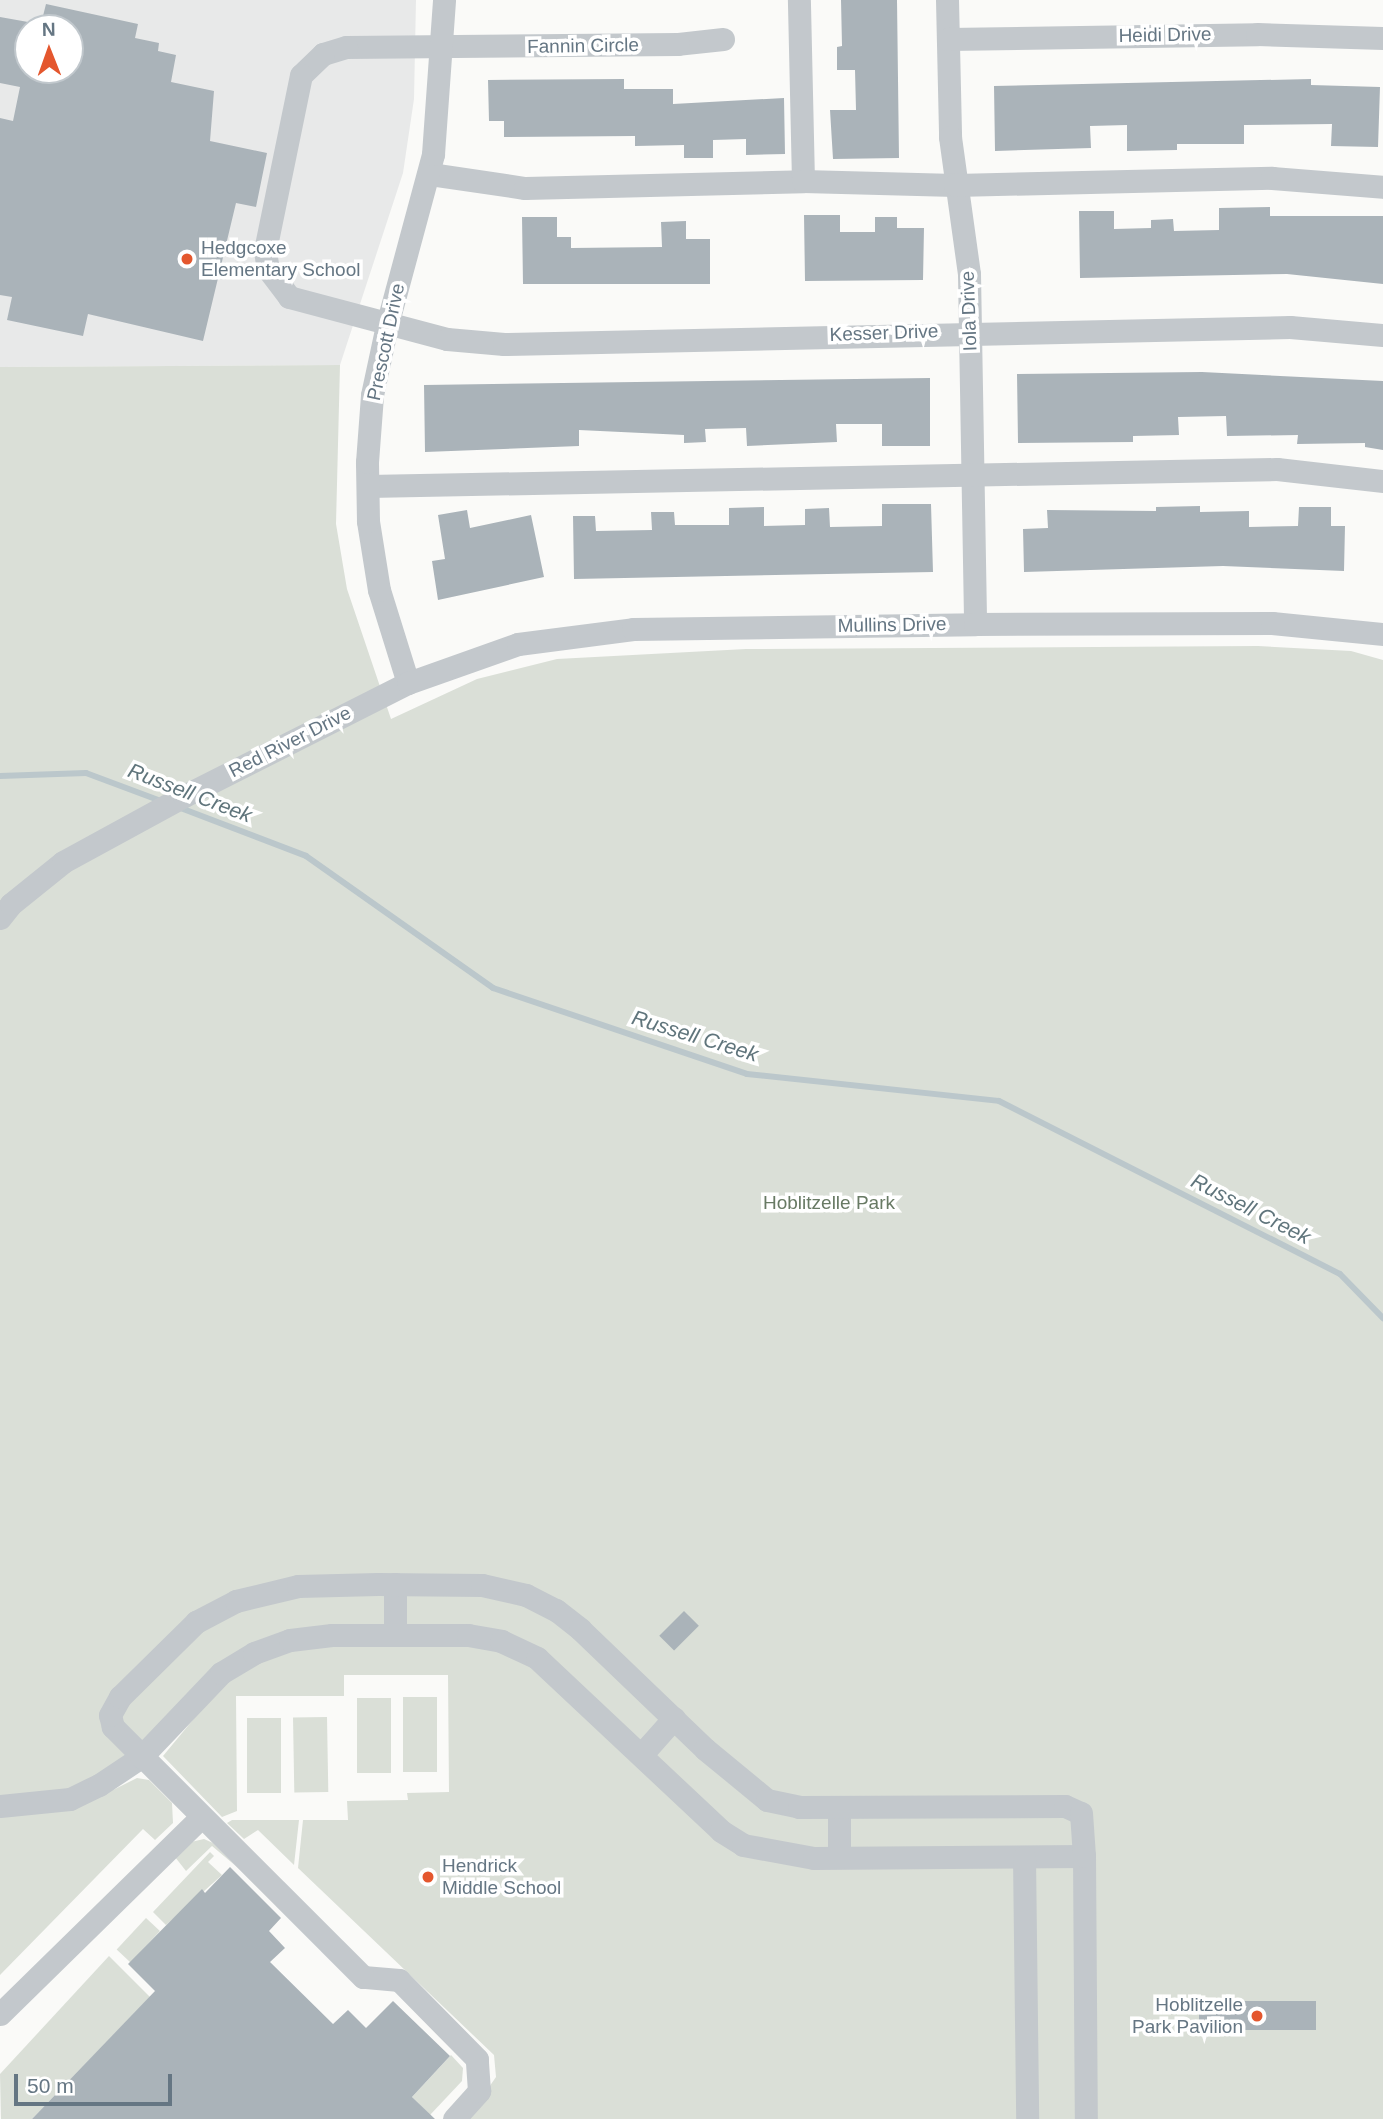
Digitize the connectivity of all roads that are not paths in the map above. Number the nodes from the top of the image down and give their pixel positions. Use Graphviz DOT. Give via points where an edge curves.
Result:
graph roads {
  1 [pos="444,0"];
  2 [pos="799,0"];
  3 [pos="947,0"];
  4 [pos="1383,38"];
  5 [pos="723,39"];
  6 [pos="948,39"];
  7 [pos="443,47"];
  8 [pos="429,174"];
  9 [pos="803,181"];
  10 [pos="955,185"];
  11 [pos="1383,187"];
  12 [pos="387,325"];
  13 [pos="970,330"];
  14 [pos="1383,335"];
  15 [pos="973,475"];
  16 [pos="1383,481"];
  17 [pos="368,486"];
  18 [pos="975,624"];
  19 [pos="1383,634"];
  20 [pos="408,683"];
  21 [pos="0,918"];
  22 [pos="395,1584"];
  23 [pos="395,1635"];
  24 [pos="674,1718"];
  25 [pos="642,1754"];
  26 [pos="141,1757"];
  27 [pos="0,1806"];
  28 [pos="839,1808"];
  29 [pos="201,1817"];
  30 [pos="1084,1856"];
  31 [pos="839,1857"];
  32 [pos="1024,1857"];
  33 [pos="0,2014"];
  34 [pos="454,2119"];
  35 [pos="1027,2119"];
  36 [pos="1086,2119"];
  1 -- 7 [label="street, Prescott Drive"];
  2 -- 9 [label="street"];
  3 -- 6 [label="street, Iola Drive"];
  4 -- 6 [label="street, Heidi Drive" via="1257,34"];
  5 -- 7 [label="street, Fannin Circle" via="678,44"];
  6 -- 10 [label="street, Iola Drive"];
  7 -- 8 [label="street, Prescott Drive"];
  7 -- 12 [label="street, Fannin Circle" via="346,47 308,64 301,75 268,237 268,269 289,297"];
  8 -- 9 [label="street" via="524,188"];
  8 -- 12 [label="street, Prescott Drive"];
  9 -- 10 [label="street"];
  10 -- 11 [label="street" via="1272,178"];
  10 -- 13 [label="street, Iola Drive" via="969,274"];
  12 -- 13 [label="street, Kesser Drive" via="447,339 504,344"];
  12 -- 17 [label="street, Prescott Drive" via="372,395"];
  13 -- 14 [label="street, Kesser Drive" via="1290,327"];
  13 -- 15 [label="street, Iola Drive"];
  15 -- 16 [label="street" via="1277,469"];
  15 -- 17 [label="street"];
  15 -- 18 [label="street, Iola Drive"];
  17 -- 20 [label="street, Prescott Drive" via="379,590"];
  18 -- 19 [label="street, Mullins Drive" via="1272,624"];
  18 -- 20 [label="street, Mullins Drive" via="633,629 518,644"];
  20 -- 21 [label="street, Red River Drive" via="76,855 11,904"];
  22 -- 23 [label="street"];
  22 -- 24 [label="street" via="482,1585 526,1595 556,1609"];
  22 -- 26 [label="street" via="298,1586 236,1601 196,1622 120,1697 110,1714 113,1727"];
  23 -- 25 [label="street" via="468,1634 501,1641 537,1658"];
  23 -- 26 [label="street" via="290,1640 254,1653 221,1673"];
  24 -- 25 [label="street"];
  24 -- 28 [label="street" via="767,1800"];
  25 -- 31 [label="street" via="721,1831 743,1845 774,1854"];
  26 -- 27 [label="street" via="70,1799"];
  26 -- 29 [label="street"];
  28 -- 30 [label="street" via="1065,1806 1081,1813"];
  28 -- 31 [label="street"];
  29 -- 33 [label="street"];
  29 -- 34 [label="street" via="363,1977 399,1980 477,2059 479,2091"];
  30 -- 32 [label="street"];
  30 -- 36 [label="street"];
  31 -- 32 [label="street"];
  32 -- 35 [label="street"];
}
